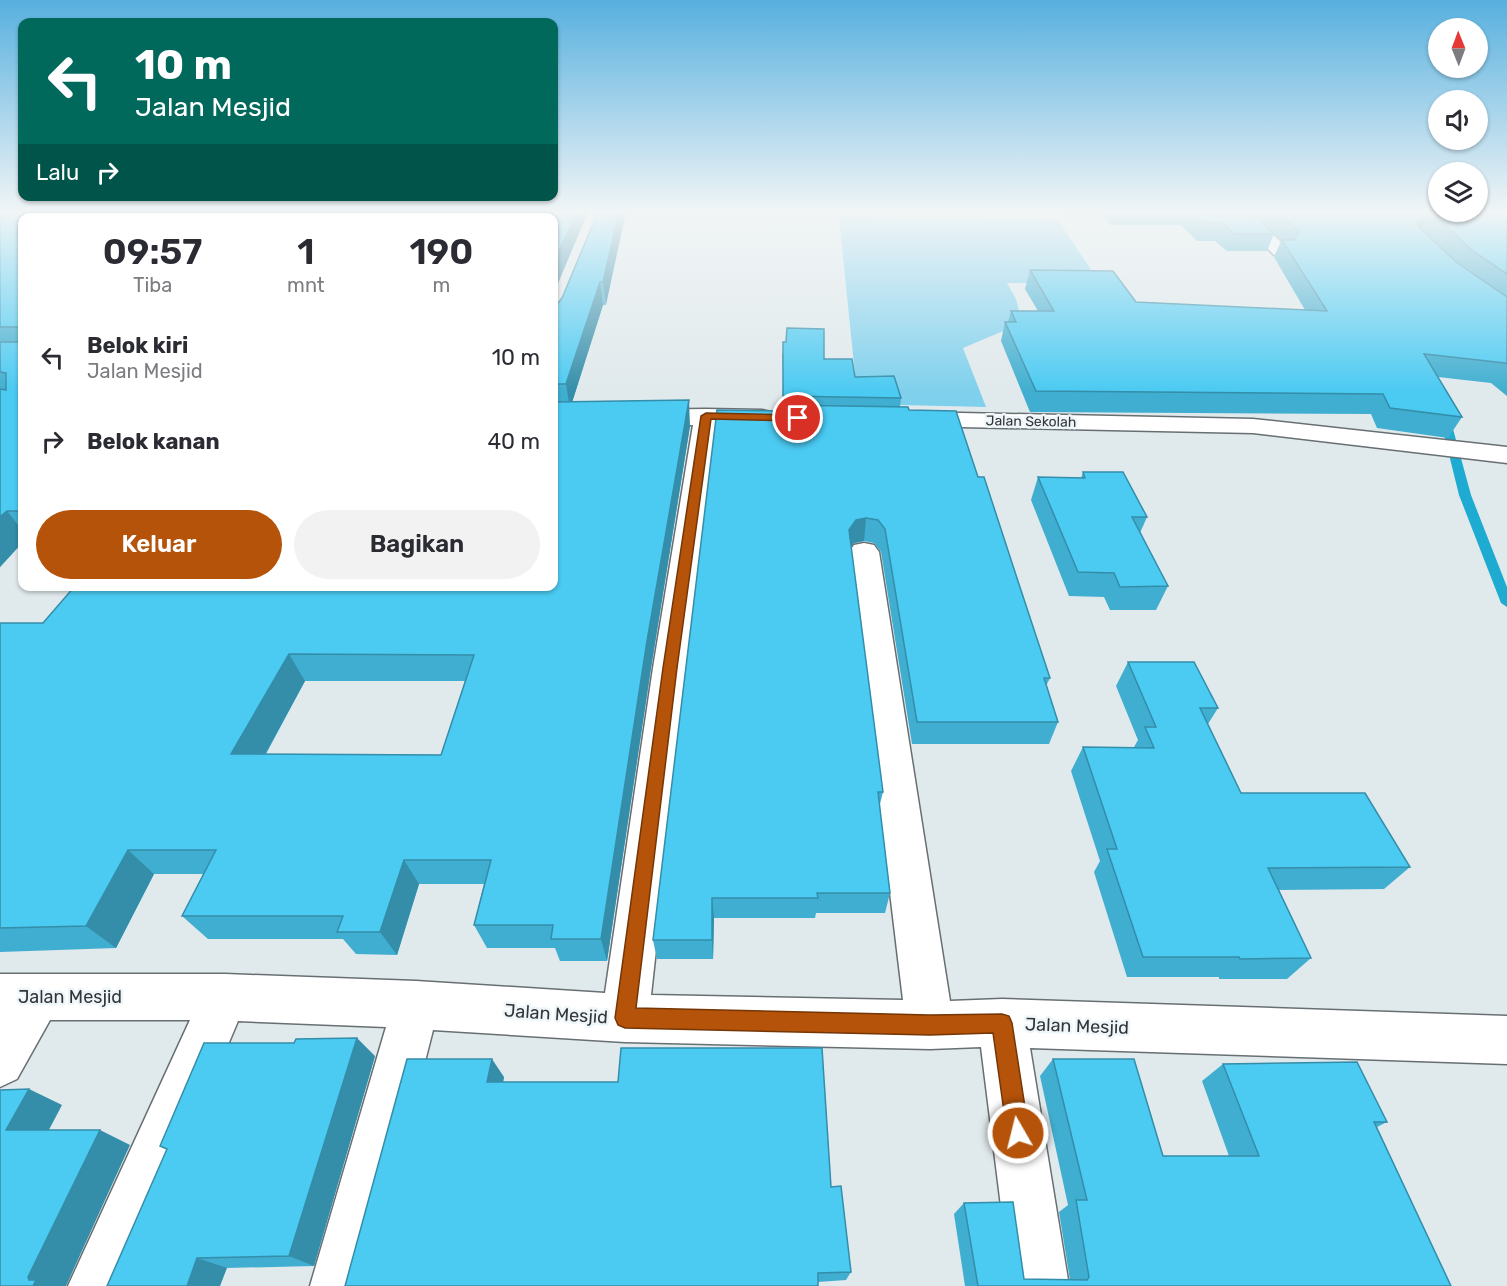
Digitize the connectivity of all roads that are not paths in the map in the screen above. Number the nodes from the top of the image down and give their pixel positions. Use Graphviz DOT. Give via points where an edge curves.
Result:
graph roads {
  1 [pos="706,416"];
  2 [pos="786,417"];
  3 [pos="558,418"];
  4 [pos="889,419"];
  5 [pos="1497,454"];
  6 [pos="864,552"];
  7 [pos="18,997"];
  8 [pos="225,997"];
  9 [pos="416,1005"];
  10 [pos="625,1018"];
  11 [pos="1002,1023"];
  12 [pos="930,1025"];
  13 [pos="1507,1040"];
  14 [pos="0,1062"];
  15 [pos="97,1286"];
  16 [pos="339,1286"];
  17 [pos="1040,1286"];
  1 -- 2 [label="street"];
  1 -- 3 [label="street"];
  1 -- 10 [label="street"];
  4 -- 5 [label="street, Jalan Sekolah" via="1253,426"];
  6 -- 12 [label="street"];
  7 -- 8 [label="street, Jalan Mesjid"];
  7 -- 14 [label="street"];
  8 -- 9 [label="street, Jalan Mesjid"];
  8 -- 15 [label="street"];
  9 -- 10 [label="street, Jalan Mesjid"];
  9 -- 16 [label="street"];
  10 -- 12 [label="street, Jalan Mesjid"];
  11 -- 12 [label="street, Jalan Mesjid"];
  11 -- 13 [label="street, Jalan Mesjid"];
  11 -- 17 [label="street"];
}
